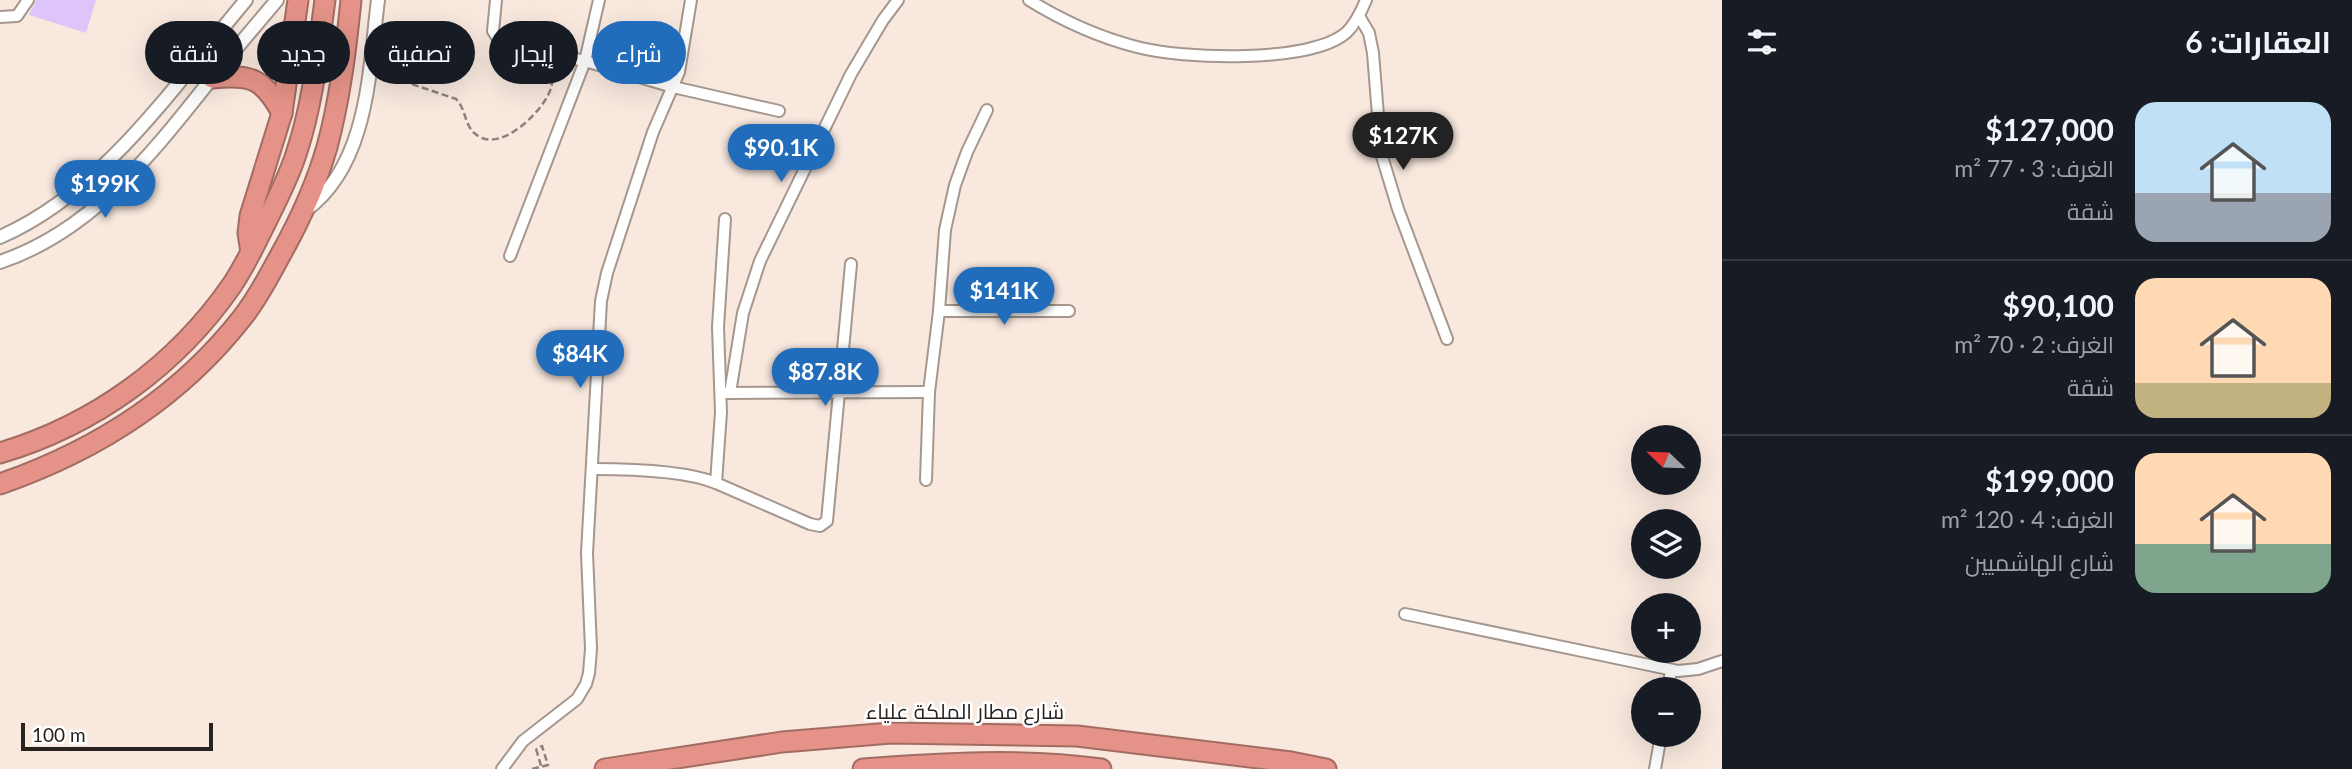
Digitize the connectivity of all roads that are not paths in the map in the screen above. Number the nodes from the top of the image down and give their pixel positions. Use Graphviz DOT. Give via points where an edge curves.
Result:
graph roads {
  1 [pos="28,0"];
  2 [pos="246,0"];
  3 [pos="277,0"];
  4 [pos="298,0"];
  5 [pos="325,0"];
  6 [pos="351,0"];
  7 [pos="378,0"];
  8 [pos="496,0"];
  9 [pos="599,0"];
  10 [pos="691,0"];
  11 [pos="898,0"];
  12 [pos="1029,0"];
  13 [pos="1366,0"];
  14 [pos="1359,16"];
  15 [pos="0,18"];
  16 [pos="243,41"];
  17 [pos="584,61"];
  18 [pos="243,77"];
  19 [pos="207,84"];
  20 [pos="673,87"];
  21 [pos="986,110"];
  22 [pos="779,111"];
  23 [pos="282,113"];
  24 [pos="303,212"];
  25 [pos="725,219"];
  26 [pos="0,237"];
  27 [pos="251,253"];
  28 [pos="510,256"];
  29 [pos="0,262"];
  30 [pos="851,264"];
  31 [pos="939,311"];
  32 [pos="1069,311"];
  33 [pos="1447,339"];
  34 [pos="838,392"];
  35 [pos="929,392"];
  36 [pos="725,393"];
  37 [pos="0,453"];
  38 [pos="593,469"];
  39 [pos="926,480"];
  40 [pos="716,483"];
  41 [pos="0,484"];
  42 [pos="1405,614"];
  43 [pos="1722,661"];
  44 [pos="1671,670"];
  45 [pos="1670,677"];
  46 [pos="1659,747"];
  47 [pos="502,769"];
  48 [pos="605,769"];
  49 [pos="863,769"];
  50 [pos="1101,769"];
  51 [pos="1326,769"];
  52 [pos="1655,769"];
  1 -- 15 [label="street" via="17,16"];
  2 -- 26 [label="street" via="126,144 65,198"];
  3 -- 16 [label="street"];
  4 -- 23 [label="highway"];
  5 -- 27 [label="highway" via="298,150"];
  6 -- 24 [label="highway" via="334,116"];
  7 -- 24 [label="street" via="363,106 350,152 329,187"];
  8 -- 17 [label="street" via="492,24 497,37 508,44"];
  9 -- 17 [label="street"];
  10 -- 20 [label="street"];
  11 -- 36 [label="street" via="851,74 760,261"];
  12 -- 14 [label="street" via="1107,38 1186,56 1269,53 1326,44 1346,33"];
  13 -- 14 [label="street"];
  14 -- 33 [label="street" via="1369,33 1373,54 1381,153"];
  17 -- 20 [label="street"];
  17 -- 28 [label="street"];
  18 -- 23 [label="highway" via="268,90"];
  19 -- 29 [label="street" via="148,158 102,201 46,240"];
  20 -- 22 [label="street"];
  20 -- 38 [label="street" via="653,132 603,287"];
  21 -- 31 [label="street" via="949,204"];
  23 -- 27 [label="highway" via="250,216"];
  24 -- 41 [label="highway" via="248,310 178,384 105,437"];
  25 -- 36 [label="street" via="718,327"];
  27 -- 37 [label="highway" via="212,312 170,358 92,414 53,435"];
  30 -- 34 [label="street"];
  31 -- 32 [label="street"];
  31 -- 35 [label="street"];
  34 -- 35 [label="street"];
  34 -- 36 [label="street"];
  34 -- 40 [label="street" via="830,504 824,524 810,524"];
  35 -- 39 [label="street"];
  36 -- 40 [label="street"];
  38 -- 40 [label="street" via="690,475"];
  38 -- 47 [label="street" via="587,552 591,649 586,684 569,708 523,741"];
  42 -- 44 [label="street"];
  43 -- 44 [label="street" via="1692,670"];
  44 -- 45 [label="street"];
  46 -- 52 [label="street"];
  48 -- 51 [label="highway, شارع مطار الملكة علياء" via="839,735 903,733 1077,736"];
  49 -- 50 [label="highway" via="1015,763"];
}
